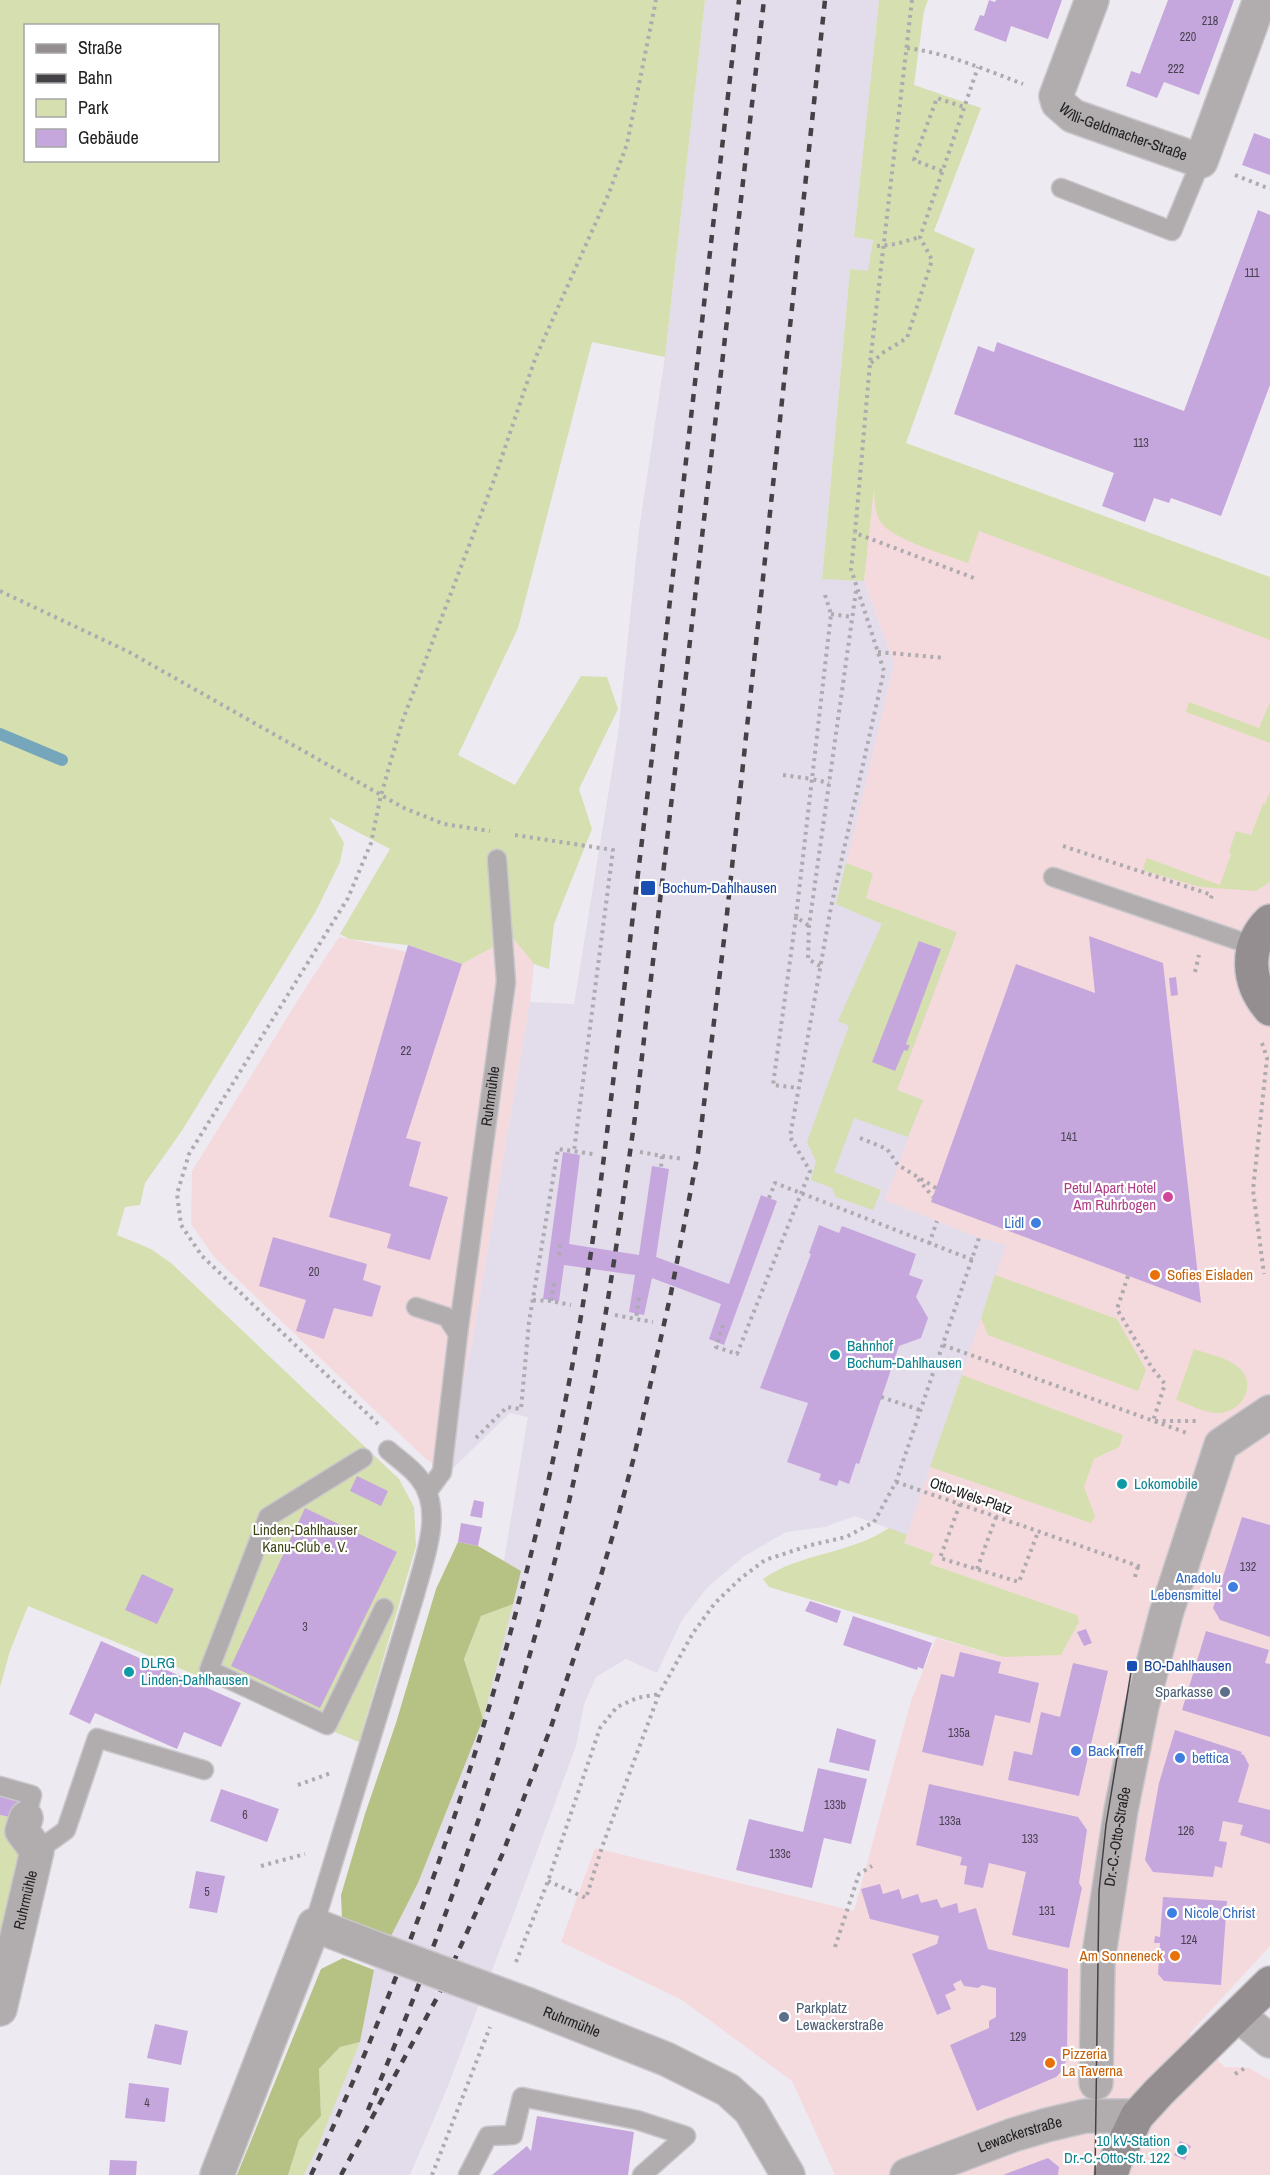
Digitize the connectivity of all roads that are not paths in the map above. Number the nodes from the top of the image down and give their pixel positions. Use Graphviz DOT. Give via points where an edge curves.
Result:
graph roads {
  1 [pos="1092,0"];
  2 [pos="1260,0"];
  3 [pos="1201,161"];
  4 [pos="1061,188"];
  5 [pos="497,859"];
  6 [pos="1053,877"];
  7 [pos="1262,934"];
  8 [pos="1264,1023"];
  9 [pos="416,1307"];
  10 [pos="458,1334"];
  11 [pos="1270,1412"];
  12 [pos="388,1450"];
  13 [pos="363,1458"];
  14 [pos="428,1491"];
  15 [pos="384,1608"];
  16 [pos="204,1770"];
  17 [pos="0,1786"];
  18 [pos="29,1807"];
  19 [pos="37,1851"];
  20 [pos="314,1925"];
  21 [pos="1270,1983"];
  22 [pos="0,2009"];
  23 [pos="1239,2015"];
  24 [pos="1270,2041"];
  25 [pos="1096,2083"];
  26 [pos="1137,2116"];
  27 [pos="217,2175"];
  28 [pos="468,2175"];
  29 [pos="642,2175"];
  30 [pos="788,2175"];
  31 [pos="907,2175"];
  32 [pos="1111,2175"];
  1 -- 3 [label="street, Willi-Geldmacher-Straße" via="1056,96 1058,103 1072,116"];
  2 -- 3 [label="street, Willi-Geldmacher-Straße"];
  3 -- 4 [label="lane" via="1172,231"];
  5 -- 10 [label="lane, Ruhrmühle" via="506,982"];
  6 -- 7 [label="lane"];
  7 -- 8 [label="street" via="1251,959"];
  9 -- 10 [label="lane" via="447,1317"];
  10 -- 14 [label="lane, Ruhrmühle" via="442,1472"];
  11 -- 25 [label="street, Dr.-C.-Otto-Straße" via="1221,1445 1177,1580 1142,1706 1121,1810 1098,1961"];
  12 -- 14 [label="lane" via="418,1476"];
  13 -- 15 [label="lane" via="268,1516 208,1670 327,1725"];
  14 -- 20 [label="lane" via="432,1511 429,1540 415,1594"];
  16 -- 19 [label="lane" via="97,1738 66,1830"];
  17 -- 18 [label="lane"];
  18 -- 19 [label="street, Ruhrmühle" via="22,1831"];
  19 -- 22 [label="street, Ruhrmühle"];
  20 -- 27 [label="street"];
  20 -- 30 [label="street, Ruhrmühle, bridge" via="666,2059 728,2090 750,2110"];
  21 -- 23 [label="street"];
  23 -- 24 [label="street"];
  23 -- 26 [label="street"];
  26 -- 31 [label="street, Lewackerstraße" via="1085,2116 1047,2125"];
  26 -- 32 [label="street"];
  28 -- 29 [label="lane" via="488,2136 513,2135 522,2097 637,2120 686,2136"];
}
